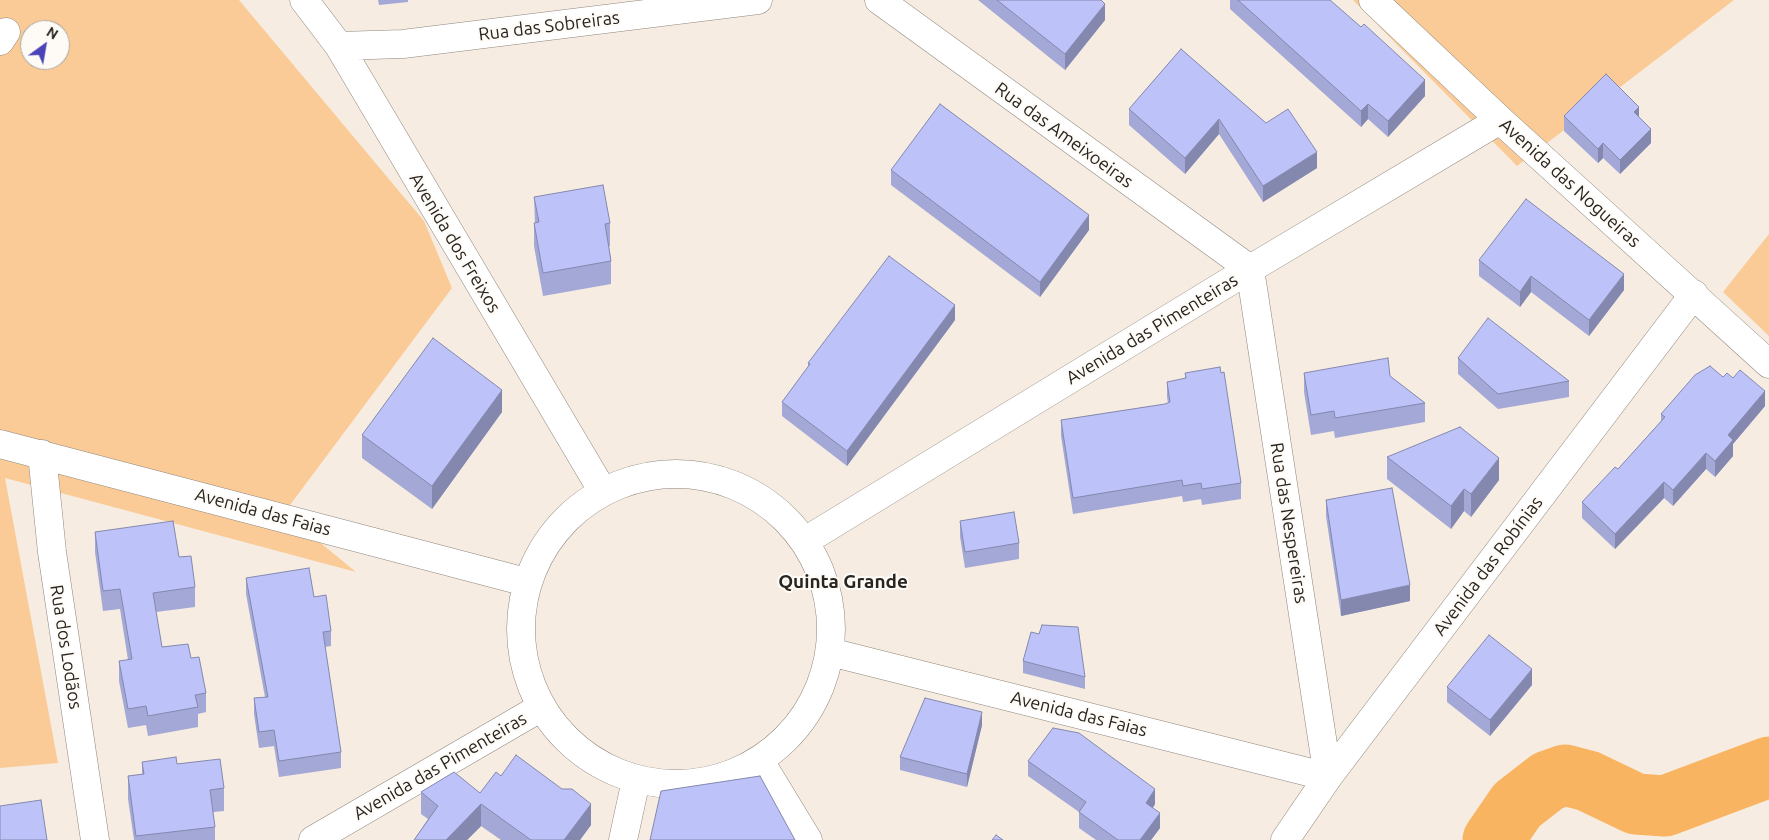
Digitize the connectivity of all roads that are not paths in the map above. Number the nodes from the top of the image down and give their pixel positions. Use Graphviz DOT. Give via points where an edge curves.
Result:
graph roads {
  1 [pos="304,0"];
  2 [pos="758,0"];
  3 [pos="879,0"];
  4 [pos="1373,0"];
  5 [pos="339,46"];
  6 [pos="1500,120"];
  7 [pos="1250,269"];
  8 [pos="1694,294"];
  9 [pos="1769,364"];
  10 [pos="0,444"];
  11 [pos="42,454"];
  12 [pos="602,490"];
  13 [pos="805,542"];
  14 [pos="526,582"];
  15 [pos="830,652"];
  16 [pos="540,708"];
  17 [pos="760,761"];
  18 [pos="1328,777"];
  19 [pos="636,780"];
  20 [pos="95,840"];
  21 [pos="313,840"];
  22 [pos="623,840"];
  23 [pos="808,840"];
  24 [pos="1285,840"];
  1 -- 5 [label="street, Avenida dos Freixos"];
  2 -- 5 [label="street, Rua das Sobreiras" via="403,44"];
  3 -- 7 [label="street, Rua das Ameixoeiras"];
  4 -- 6 [label="street, Avenida das Nogueiras"];
  5 -- 12 [label="street, Avenida dos Freixos"];
  6 -- 7 [label="street, Avenida das Pimenteiras"];
  6 -- 8 [label="street, Avenida das Nogueiras"];
  7 -- 13 [label="street, Avenida das Pimenteiras"];
  7 -- 18 [label="street, Rua das Nespereiras"];
  8 -- 9 [label="street, Avenida das Nogueiras"];
  8 -- 18 [label="street, Avenida das Robínias"];
  10 -- 11 [label="street, Avenida das Faias"];
  11 -- 14 [label="street, Avenida das Faias"];
  11 -- 20 [label="street, Rua dos Lodãos" via="52,552"];
  12 -- 13 [label="street" via="651,475 695,474 738,486 768,504"];
  12 -- 14 [label="street" via="573,511 545,543"];
  13 -- 15 [label="street" via="822,574 831,611"];
  14 -- 16 [label="street" via="520,623 524,664"];
  15 -- 17 [label="street" via="819,692 795,731"];
  15 -- 18 [label="street, Avenida das Faias"];
  16 -- 19 [label="street" via="559,730 597,763"];
  16 -- 21 [label="street, Avenida das Pimenteiras"];
  17 -- 19 [label="street" via="721,779 679,785"];
  17 -- 23 [label="street"];
  18 -- 24 [label="street, Avenida das Robínias"];
  19 -- 22 [label="street"];
}
